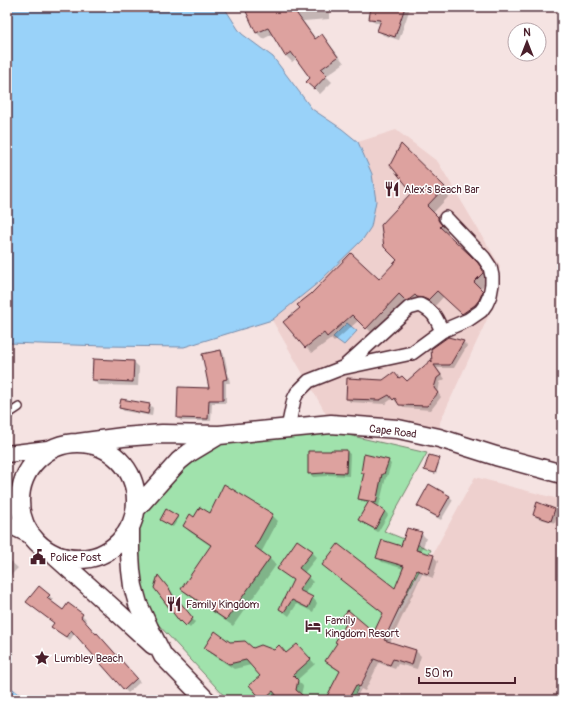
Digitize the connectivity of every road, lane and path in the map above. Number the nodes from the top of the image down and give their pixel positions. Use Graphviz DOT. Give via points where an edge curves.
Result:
graph roads {
  1 [pos="446,218"];
  2 [pos="442,331"];
  3 [pos="342,368"];
  4 [pos="19,407"];
  5 [pos="7,415"];
  6 [pos="288,428"];
  7 [pos="219,435"];
  8 [pos="78,443"];
  9 [pos="56,448"];
  10 [pos="7,454"];
  11 [pos="562,474"];
  12 [pos="133,518"];
  13 [pos="7,524"];
  14 [pos="30,535"];
  15 [pos="53,554"];
  16 [pos="163,656"];
  17 [pos="206,700"];
  1 -- 2 [label="street" via="484,258 492,276 490,295 481,311 468,320"];
  2 -- 3 [label="street" via="412,353"];
  2 -- 3 [label="street" via="435,315 429,309 420,305 409,308"];
  3 -- 6 [label="street" via="309,381 297,393"];
  4 -- 5 [label="lane"];
  6 -- 7 [label="main road, Cape Road"];
  6 -- 11 [label="main road, Cape Road" via="331,424 398,430 439,438"];
  7 -- 8 [label="main road, Cape Road" via="162,434"];
  7 -- 12 [label="main road" via="179,461"];
  8 -- 9 [label="main road"];
  8 -- 12 [label="main road" via="94,446 109,453 122,464 134,488"];
  9 -- 10 [label="street"];
  9 -- 14 [label="main road" via="38,459 26,476 20,495 21,516"];
  12 -- 15 [label="main road" via="117,545 97,556 75,559"];
  12 -- 16 [label="main road" via="130,554 133,586 138,604"];
  13 -- 14 [label="street"];
  14 -- 15 [label="main road" via="40,546"];
  15 -- 16 [label="main road"];
  16 -- 17 [label="main road"];
}
